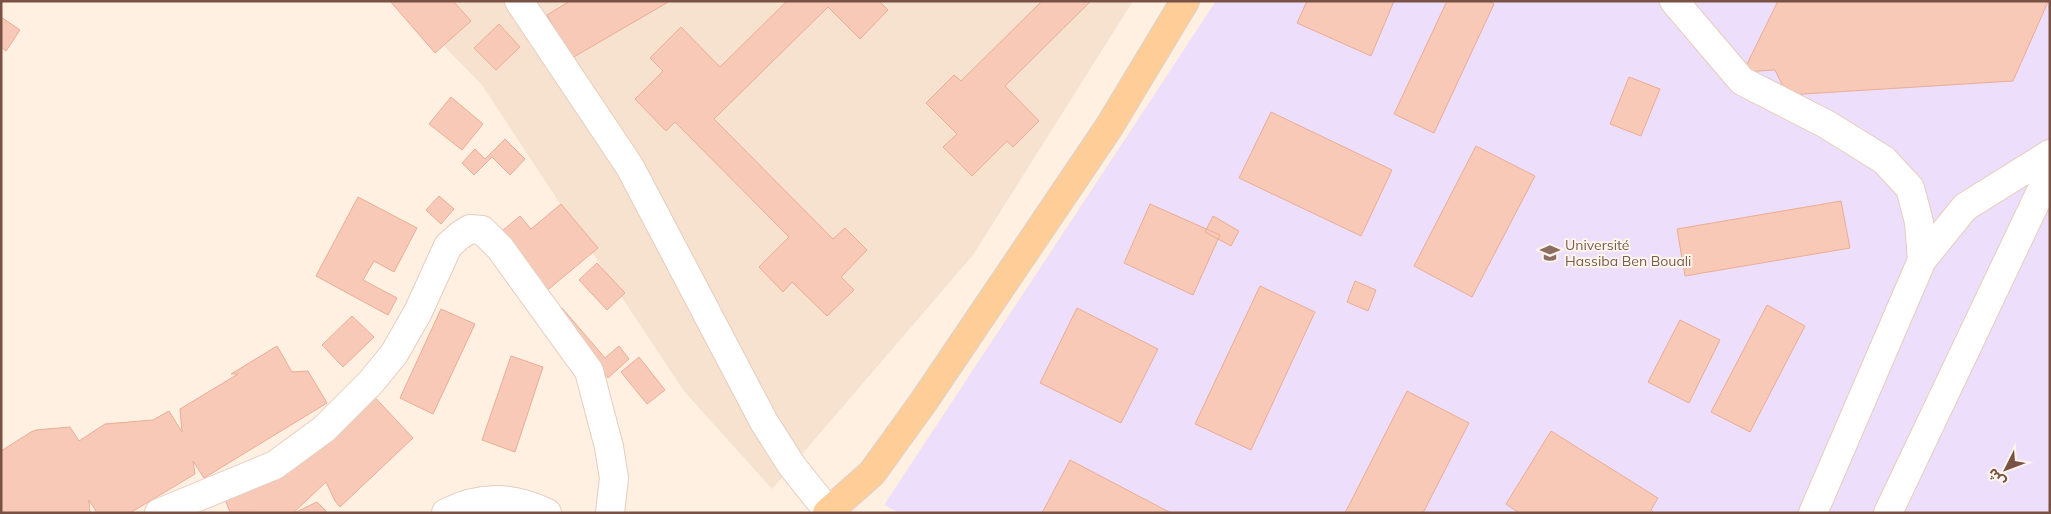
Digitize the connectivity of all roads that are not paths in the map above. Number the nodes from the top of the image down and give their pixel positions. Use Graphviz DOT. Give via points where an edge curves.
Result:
graph roads {
  1 [pos="519,1"];
  2 [pos="1185,1"];
  3 [pos="1674,1"];
  4 [pos="2050,154"];
  5 [pos="2050,172"];
  6 [pos="1922,260"];
  7 [pos="828,512"];
  8 [pos="159,513"];
  9 [pos="446,513"];
  10 [pos="547,513"];
  11 [pos="610,513"];
  12 [pos="1813,513"];
  13 [pos="1888,513"];
  1 -- 7 [label="street" via="630,167 764,422 792,466"];
  2 -- 7 [label="main road" via="1109,127 924,401 872,473"];
  3 -- 6 [label="street" via="1742,81 1826,124 1884,160 1910,188 1919,222"];
  4 -- 6 [label="street" via="1964,207"];
  5 -- 13 [label="street"];
  6 -- 12 [label="street"];
  8 -- 11 [label="street" via="274,465 324,429 372,382 394,354 418,312 448,246 470,229 482,230 500,248 589,371 614,478"];
  9 -- 10 [label="street" via="477,500 492,500 517,502"];
}
